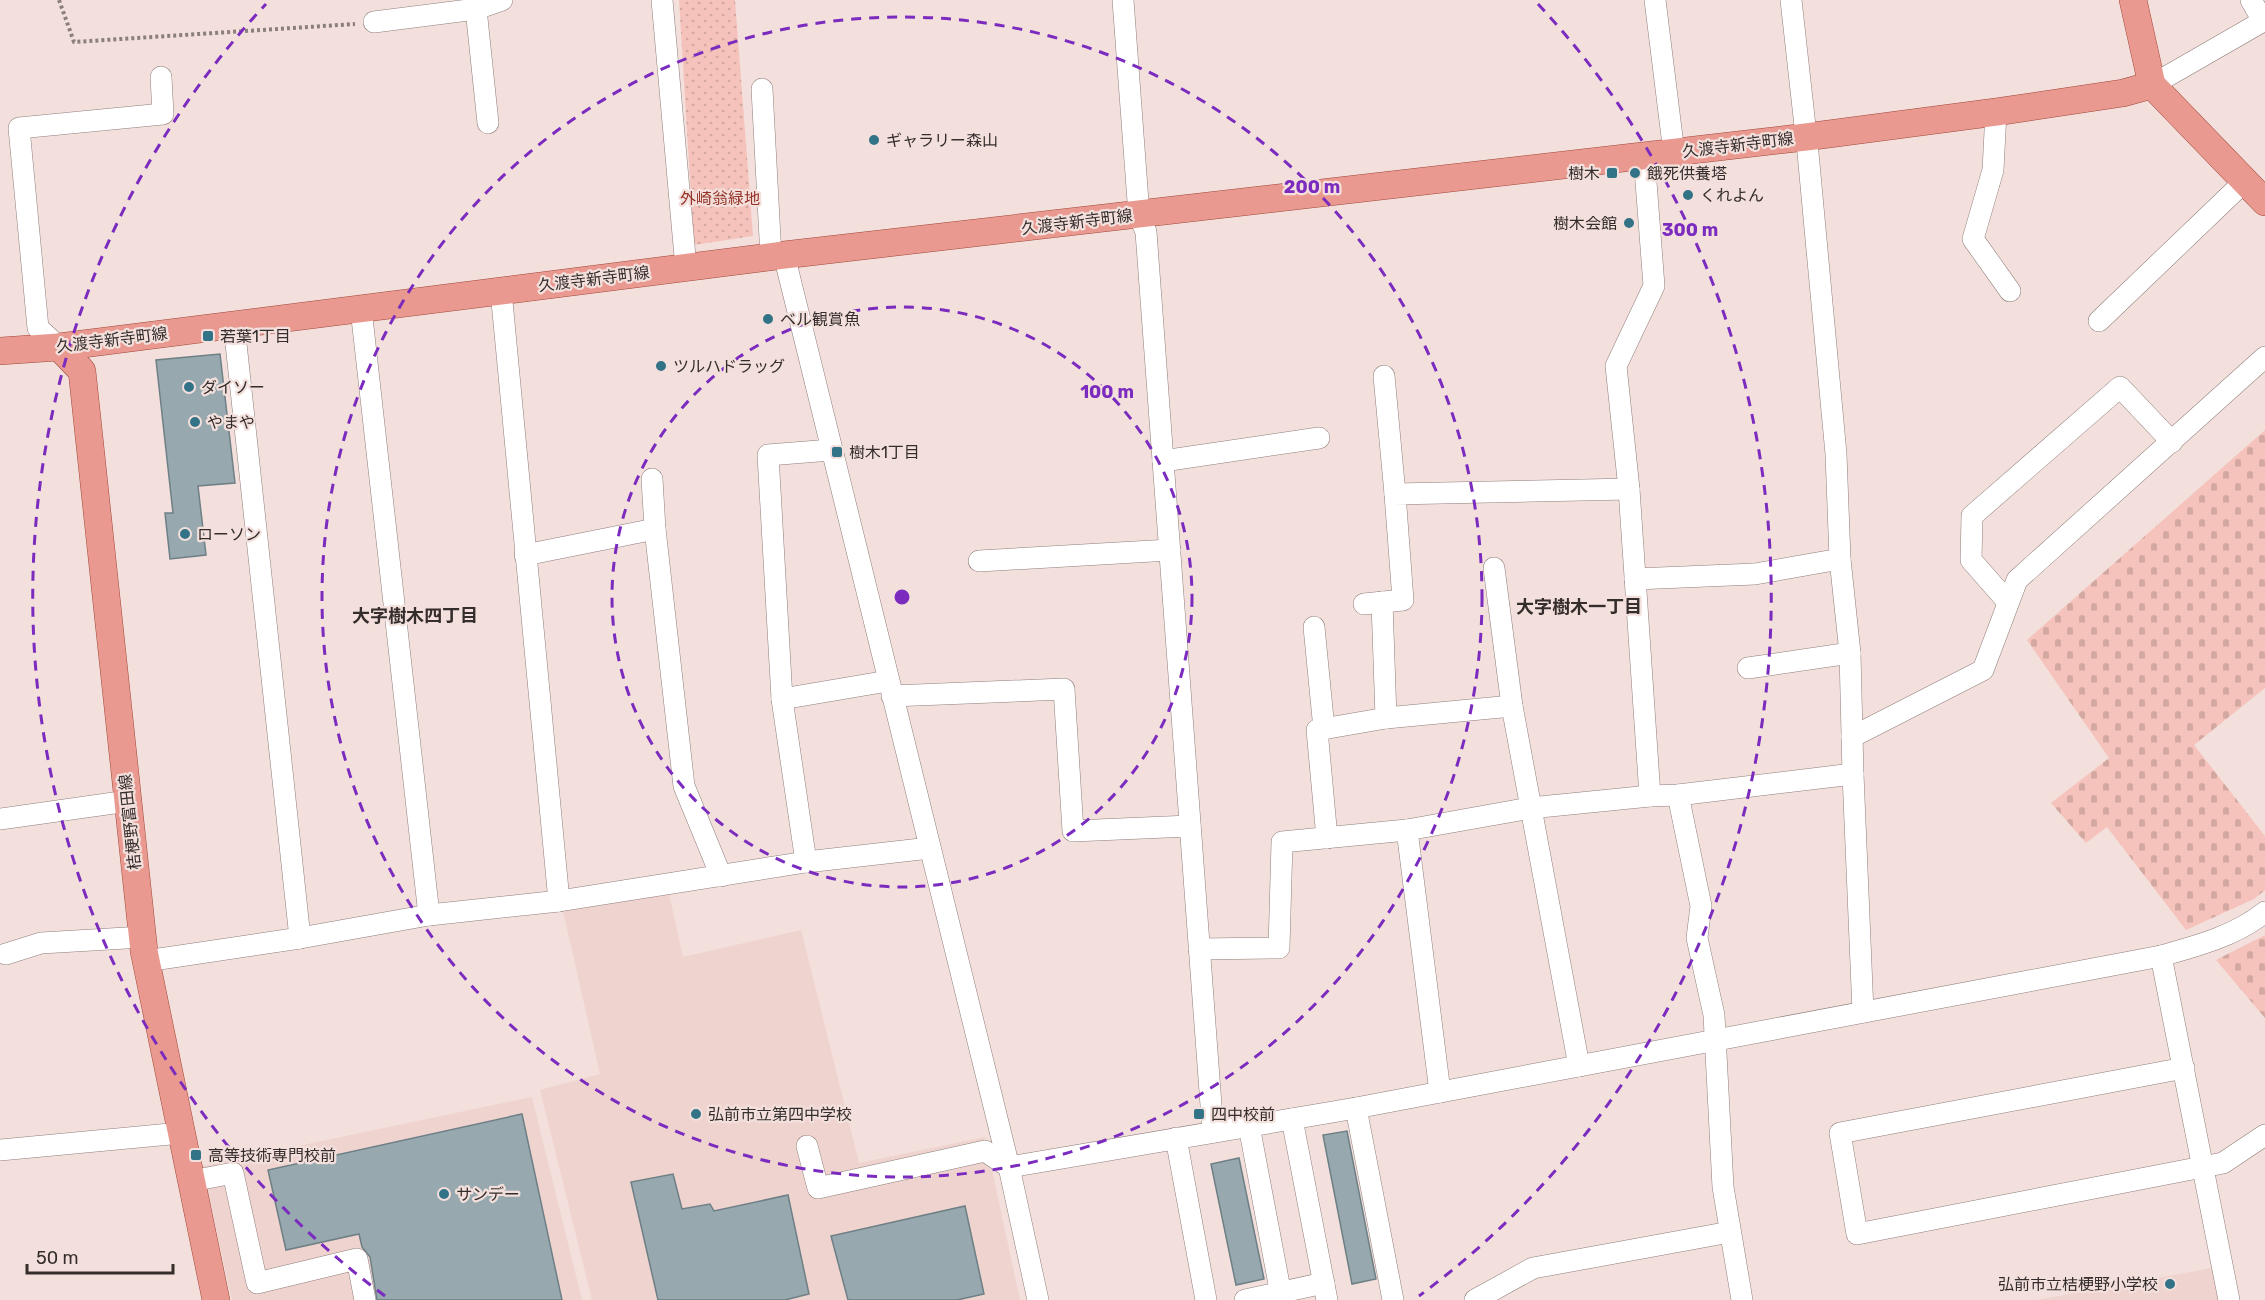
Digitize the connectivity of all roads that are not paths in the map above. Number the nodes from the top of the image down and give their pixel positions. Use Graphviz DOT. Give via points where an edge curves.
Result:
graph roads {
  1 [pos="502,0"];
  2 [pos="662,0"];
  3 [pos="1123,0"];
  4 [pos="1656,0"];
  5 [pos="1791,0"];
  6 [pos="2133,0"];
  7 [pos="2251,0"];
  8 [pos="476,9"];
  9 [pos="2264,20"];
  10 [pos="374,22"];
  11 [pos="161,77"];
  12 [pos="2152,85"];
  13 [pos="762,89"];
  14 [pos="1996,112"];
  15 [pos="488,123"];
  16 [pos="1806,136"];
  17 [pos="1674,153"];
  18 [pos="1644,156"];
  19 [pos="2245,181"];
  20 [pos="2265,202"];
  21 [pos="1139,215"];
  22 [pos="777,256"];
  23 [pos="686,268"];
  24 [pos="501,291"];
  25 [pos="2010,291"];
  26 [pos="361,309"];
  27 [pos="2099,321"];
  28 [pos="234,325"];
  29 [pos="59,347"];
  30 [pos="0,351"];
  31 [pos="2265,357"];
  32 [pos="1384,376"];
  33 [pos="1319,438"];
  34 [pos="2172,442"];
  35 [pos="831,450"];
  36 [pos="1163,460"];
  37 [pos="652,480"];
  38 [pos="1629,489"];
  39 [pos="1395,494"];
  40 [pos="655,529"];
  41 [pos="1170,550"];
  42 [pos="525,555"];
  43 [pos="1840,559"];
  44 [pos="979,561"];
  45 [pos="1494,568"];
  46 [pos="1635,579"];
  47 [pos="2007,601"];
  48 [pos="1314,627"];
  49 [pos="1850,653"];
  50 [pos="1748,668"];
  51 [pos="890,688"];
  52 [pos="782,699"];
  53 [pos="1512,706"];
  54 [pos="1386,718"];
  55 [pos="1324,729"];
  56 [pos="1852,738"];
  57 [pos="1853,774"];
  58 [pos="1678,795"];
  59 [pos="1650,796"];
  60 [pos="128,801"];
  61 [pos="1530,808"];
  62 [pos="0,819"];
  63 [pos="1190,826"];
  64 [pos="1407,830"];
  65 [pos="1327,838"];
  66 [pos="930,848"];
  67 [pos="806,862"];
  68 [pos="721,876"];
  69 [pos="559,901"];
  70 [pos="2265,912"];
  71 [pos="429,915"];
  72 [pos="300,938"];
  73 [pos="145,949"];
  74 [pos="1199,950"];
  75 [pos="6,954"];
  76 [pos="2161,956"];
  77 [pos="1863,1012"];
  78 [pos="1715,1040"];
  79 [pos="1579,1066"];
  80 [pos="2184,1068"];
  81 [pos="1440,1092"];
  82 [pos="1356,1108"];
  83 [pos="1292,1119"];
  84 [pos="1249,1126"];
  85 [pos="1213,1132"];
  86 [pos="181,1133"];
  87 [pos="2265,1135"];
  88 [pos="1176,1138"];
  89 [pos="807,1146"];
  90 [pos="0,1150"];
  91 [pos="2203,1166"];
  92 [pos="1008,1167"];
  93 [pos="192,1181"];
  94 [pos="1730,1232"];
  95 [pos="1326,1292"];
  96 [pos="1282,1296"];
  97 [pos="216,1300"];
  98 [pos="365,1300"];
  99 [pos="1038,1300"];
  100 [pos="1206,1300"];
  101 [pos="1245,1300"];
  102 [pos="1393,1300"];
  103 [pos="1475,1300"];
  104 [pos="1742,1300"];
  105 [pos="2229,1300"];
  1 -- 8 [label="street"];
  2 -- 23 [label="street"];
  3 -- 21 [label="street"];
  4 -- 17 [label="street"];
  5 -- 16 [label="street"];
  6 -- 12 [label="main road"];
  7 -- 9 [label="street"];
  8 -- 10 [label="street"];
  8 -- 15 [label="street"];
  9 -- 12 [label="street"];
  11 -- 29 [label="street" via="163,114 20,128 38,328"];
  12 -- 14 [label="main road, 久渡寺新寺町線"];
  12 -- 19 [label="main road"];
  13 -- 22 [label="street"];
  14 -- 16 [label="main road, 久渡寺新寺町線"];
  14 -- 25 [label="street" via="1993,170 1973,239"];
  16 -- 17 [label="main road, 久渡寺新寺町線"];
  16 -- 43 [label="street" via="1836,454"];
  17 -- 18 [label="main road, 久渡寺新寺町線"];
  18 -- 21 [label="main road, 久渡寺新寺町線"];
  18 -- 38 [label="street" via="1654,286 1616,366"];
  19 -- 20 [label="main road"];
  19 -- 27 [label="street"];
  21 -- 22 [label="main road, 久渡寺新寺町線"];
  21 -- 36 [label="street" via="1146,232"];
  22 -- 23 [label="main road, 久渡寺新寺町線"];
  22 -- 35 [label="street"];
  23 -- 24 [label="main road, 久渡寺新寺町線"];
  24 -- 26 [label="main road, 久渡寺新寺町線"];
  24 -- 42 [label="street"];
  26 -- 28 [label="main road, 久渡寺新寺町線"];
  26 -- 71 [label="street"];
  28 -- 29 [label="main road, 久渡寺新寺町線"];
  28 -- 72 [label="street"];
  29 -- 30 [label="main road, 久渡寺新寺町線"];
  29 -- 60 [label="main road, 桔梗野富田線" via="82,371"];
  31 -- 34 [label="street"];
  32 -- 39 [label="street"];
  33 -- 36 [label="street"];
  34 -- 47 [label="street" via="2017,580"];
  34 -- 47 [label="street" via="2120,387 1972,516 1971,560"];
  35 -- 51 [label="street"];
  35 -- 52 [label="street" via="768,455"];
  36 -- 41 [label="street"];
  37 -- 40 [label="street"];
  38 -- 39 [label="street"];
  38 -- 46 [label="street"];
  39 -- 54 [label="street" via="1403,600 1373,603"];
  40 -- 42 [label="street"];
  40 -- 68 [label="street" via="684,786"];
  41 -- 44 [label="street"];
  41 -- 63 [label="street"];
  42 -- 69 [label="street"];
  43 -- 46 [label="street" via="1755,574"];
  43 -- 49 [label="street"];
  45 -- 53 [label="street"];
  46 -- 59 [label="street"];
  47 -- 56 [label="street" via="1983,670"];
  48 -- 55 [label="street"];
  49 -- 50 [label="street"];
  49 -- 56 [label="street"];
  51 -- 52 [label="street"];
  51 -- 63 [label="street" via="1064,689 1073,831"];
  51 -- 66 [label="street"];
  52 -- 67 [label="street"];
  53 -- 54 [label="street"];
  53 -- 61 [label="street"];
  54 -- 55 [label="street"];
  55 -- 65 [label="street" via="1317,730"];
  56 -- 57 [label="street"];
  57 -- 58 [label="street"];
  57 -- 77 [label="street"];
  58 -- 59 [label="street"];
  58 -- 78 [label="street" via="1701,906 1697,938 1714,1016"];
  59 -- 61 [label="street"];
  60 -- 62 [label="street"];
  60 -- 73 [label="main road, 桔梗野富田線"];
  61 -- 64 [label="street"];
  61 -- 79 [label="street"];
  63 -- 74 [label="street"];
  64 -- 65 [label="street"];
  64 -- 81 [label="street"];
  65 -- 74 [label="street" via="1282,842 1279,948"];
  66 -- 67 [label="street"];
  66 -- 92 [label="street"];
  67 -- 68 [label="street"];
  68 -- 69 [label="street"];
  69 -- 71 [label="street"];
  70 -- 76 [label="street" via="2208,942"];
  71 -- 72 [label="street"];
  72 -- 73 [label="street"];
  73 -- 75 [label="street" via="41,944"];
  73 -- 86 [label="main road, 桔梗野富田線"];
  74 -- 85 [label="street"];
  76 -- 77 [label="street"];
  76 -- 80 [label="street"];
  77 -- 78 [label="street"];
  78 -- 79 [label="street"];
  78 -- 94 [label="street" via="1723,1187"];
  79 -- 81 [label="street"];
  80 -- 91 [label="street"];
  80 -- 91 [label="street" via="1840,1133 1857,1234"];
  81 -- 82 [label="street"];
  82 -- 83 [label="street"];
  82 -- 102 [label="street"];
  83 -- 84 [label="street"];
  83 -- 95 [label="street"];
  84 -- 85 [label="street"];
  84 -- 96 [label="street"];
  85 -- 88 [label="street"];
  86 -- 90 [label="street"];
  86 -- 93 [label="main road, 桔梗野富田線"];
  87 -- 91 [label="street" via="2223,1163"];
  88 -- 92 [label="street"];
  88 -- 100 [label="street"];
  89 -- 92 [label="street" via="818,1188 985,1151"];
  91 -- 105 [label="street"];
  92 -- 99 [label="street"];
  93 -- 97 [label="main road, 桔梗野富田線"];
  93 -- 98 [label="street" via="233,1173 258,1283 357,1260"];
  94 -- 103 [label="street" via="1533,1268"];
  94 -- 104 [label="street"];
  95 -- 96 [label="street"];
  96 -- 101 [label="street"];
}
